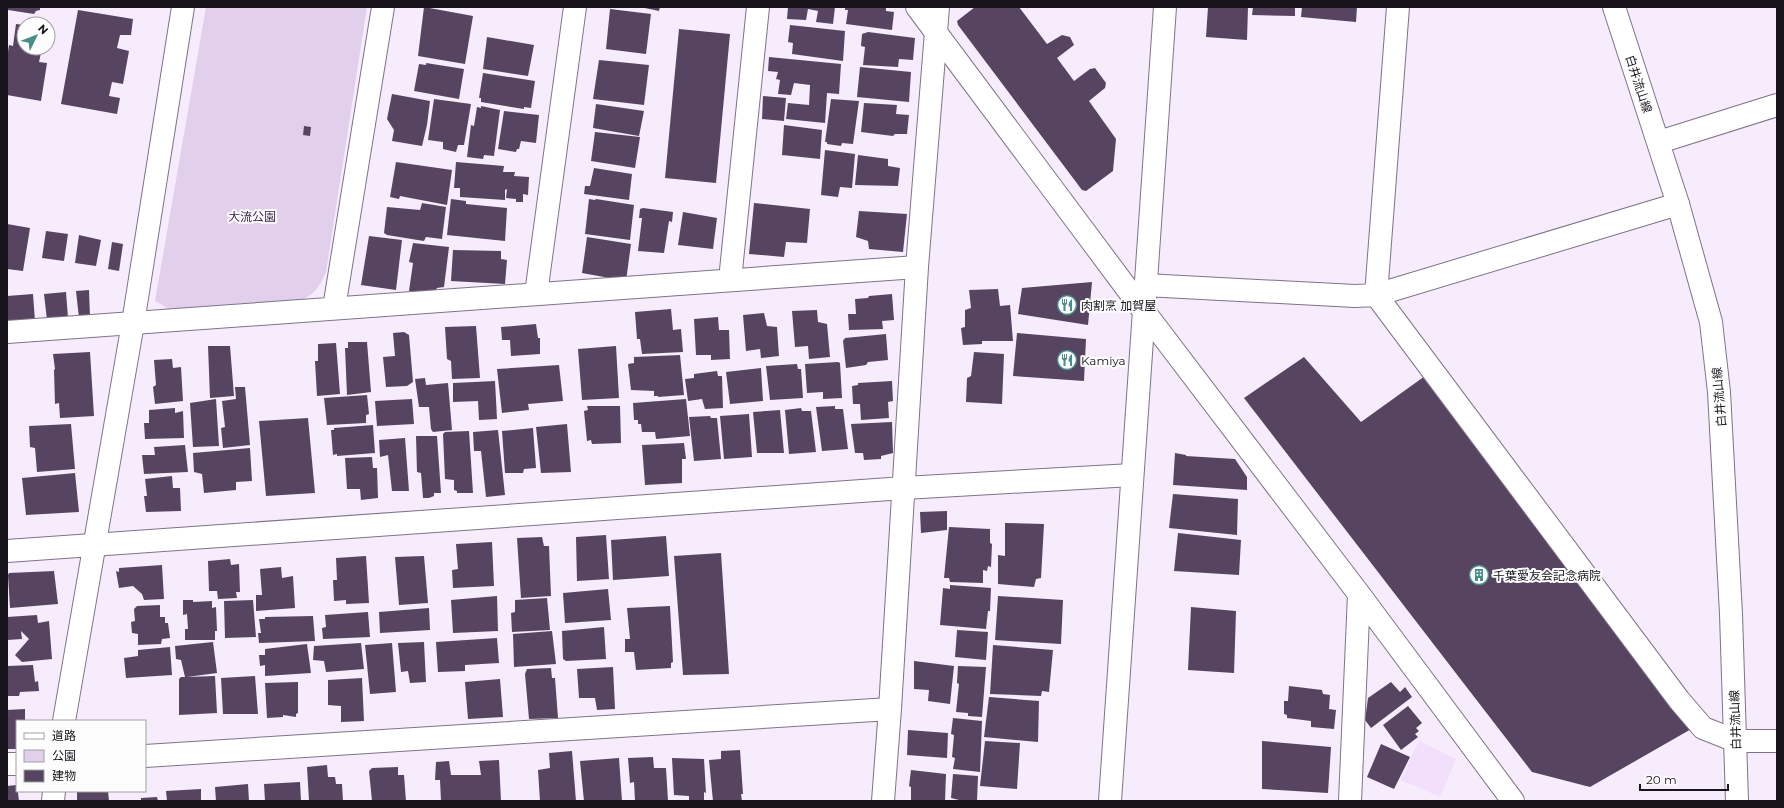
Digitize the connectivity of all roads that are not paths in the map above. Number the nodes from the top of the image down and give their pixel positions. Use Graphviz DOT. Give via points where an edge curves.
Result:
graph roads {
  1 [pos="183,7"];
  2 [pos="383,7"];
  3 [pos="575,7"];
  4 [pos="758,7"];
  5 [pos="917,7"];
  6 [pos="938,7"];
  7 [pos="1165,7"];
  8 [pos="1398,7"];
  9 [pos="1614,7"];
  10 [pos="936,33"];
  11 [pos="1777,105"];
  12 [pos="1658,142"];
  13 [pos="1678,204"];
  14 [pos="917,267"];
  15 [pos="730,280"];
  16 [pos="1145,285"];
  17 [pos="536,294"];
  18 [pos="1376,295"];
  19 [pos="334,308"];
  20 [pos="1143,310"];
  21 [pos="133,323"];
  22 [pos="7,332"];
  23 [pos="1132,475"];
  24 [pos="904,488"];
  25 [pos="94,544"];
  26 [pos="7,551"];
  27 [pos="1359,594"];
  28 [pos="890,709"];
  29 [pos="64,720"];
  30 [pos="1736,741"];
  31 [pos="1777,741"];
  32 [pos="146,756"];
  33 [pos="883,801"];
  34 [pos="1110,801"];
  35 [pos="1350,801"];
  36 [pos="1513,801"];
  37 [pos="1737,801"];
  1 -- 21 [label="street"];
  2 -- 19 [label="street"];
  3 -- 17 [label="street"];
  4 -- 15 [label="street"];
  5 -- 10 [label="street"];
  6 -- 10 [label="street"];
  7 -- 16 [label="street"];
  8 -- 18 [label="street"];
  9 -- 12 [label="street, 白井流山線"];
  10 -- 14 [label="street"];
  10 -- 20 [label="street"];
  11 -- 12 [label="street"];
  12 -- 13 [label="street, 白井流山線"];
  13 -- 18 [label="street"];
  13 -- 30 [label="street, 白井流山線" via="1711,322 1719,392"];
  14 -- 15 [label="street"];
  14 -- 24 [label="street"];
  15 -- 17 [label="street"];
  16 -- 18 [label="street"];
  16 -- 20 [label="street"];
  17 -- 19 [label="street"];
  18 -- 30 [label="street" via="1679,700 1703,728"];
  19 -- 21 [label="street"];
  20 -- 23 [label="street"];
  20 -- 27 [label="street"];
  21 -- 22 [label="street"];
  21 -- 25 [label="street"];
  23 -- 24 [label="street"];
  23 -- 34 [label="street"];
  24 -- 25 [label="street"];
  24 -- 28 [label="street"];
  25 -- 26 [label="street"];
  25 -- 29 [label="street"];
  27 -- 35 [label="street"];
  27 -- 36 [label="street"];
  28 -- 32 [label="street"];
  28 -- 33 [label="street"];
  30 -- 31 [label="street"];
  30 -- 37 [label="street, 白井流山線"];
}
